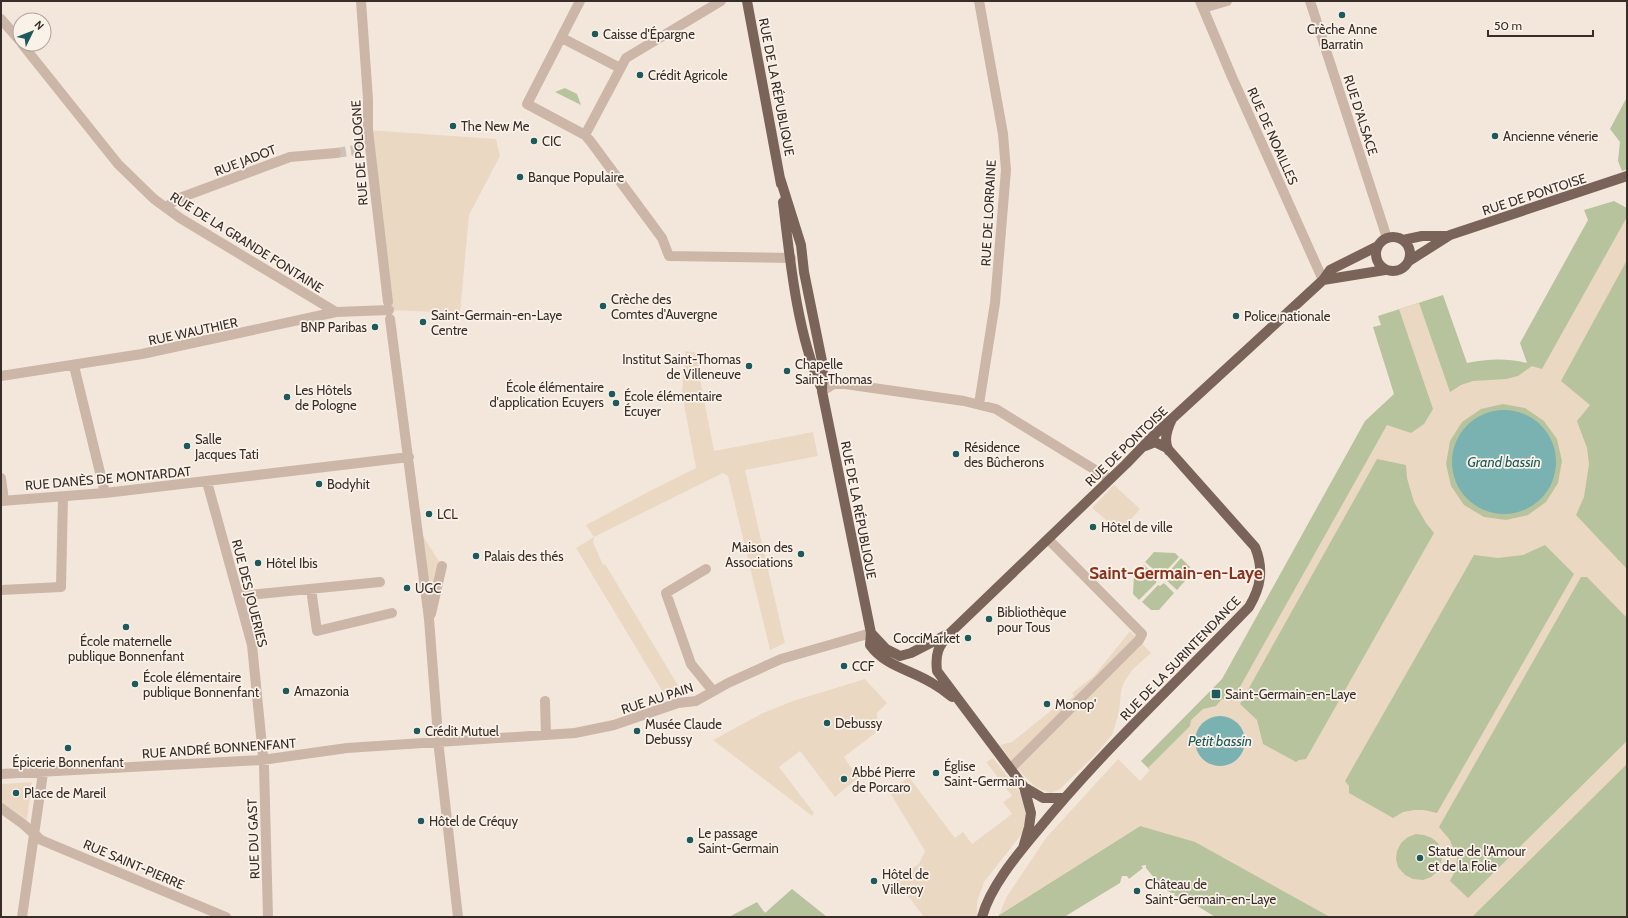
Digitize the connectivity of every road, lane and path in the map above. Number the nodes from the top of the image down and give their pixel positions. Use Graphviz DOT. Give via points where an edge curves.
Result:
graph roads {
  1 [pos="361,1"];
  2 [pos="580,1"];
  3 [pos="721,1"];
  4 [pos="747,1"];
  5 [pos="979,1"];
  6 [pos="1227,1"];
  7 [pos="1310,1"];
  8 [pos="1202,4"];
  9 [pos="1,19"];
  10 [pos="12,32"];
  11 [pos="562,38"];
  12 [pos="28,52"];
  13 [pos="620,68"];
  14 [pos="584,135"];
  15 [pos="336,153"];
  16 [pos="1627,176"];
  17 [pos="780,178"];
  18 [pos="166,208"];
  19 [pos="1450,236"];
  20 [pos="1387,238"];
  21 [pos="1403,240"];
  22 [pos="1376,247"];
  23 [pos="791,258"];
  24 [pos="1409,261"];
  25 [pos="1385,270"];
  26 [pos="804,272"];
  27 [pos="1323,280"];
  28 [pos="389,310"];
  29 [pos="336,312"];
  30 [pos="74,366"];
  31 [pos="1,376"];
  32 [pos="822,391"];
  33 [pos="979,404"];
  34 [pos="1172,420"];
  35 [pos="1145,446"];
  36 [pos="1169,451"];
  37 [pos="408,457"];
  38 [pos="1,478"];
  39 [pos="1110,479"];
  40 [pos="207,482"];
  41 [pos="105,494"];
  42 [pos="63,497"];
  43 [pos="3,501"];
  44 [pos="1048,539"];
  45 [pos="442,566"];
  46 [pos="706,569"];
  47 [pos="380,582"];
  48 [pos="311,589"];
  49 [pos="1,590"];
  50 [pos="239,596"];
  51 [pos="392,613"];
  52 [pos="429,619"];
  53 [pos="871,633"];
  54 [pos="945,635"];
  55 [pos="713,691"];
  56 [pos="952,695"];
  57 [pos="545,701"];
  58 [pos="546,735"];
  59 [pos="439,742"];
  60 [pos="262,760"];
  61 [pos="1010,769"];
  62 [pos="43,773"];
  63 [pos="1,774"];
  64 [pos="1024,787"];
  65 [pos="1063,798"];
  66 [pos="1,808"];
  67 [pos="33,833"];
  68 [pos="1023,848"];
  69 [pos="22,917"];
  70 [pos="226,917"];
  71 [pos="268,917"];
  72 [pos="458,917"];
  73 [pos="982,917"];
  1 -- 28 [label="street, RUE DE POLOGNE" via="368,130"];
  2 -- 11 [label="street"];
  3 -- 13 [label="street" via="626,58"];
  4 -- 17 [label="main road, RUE DE LA RÉPUBLIQUE"];
  5 -- 33 [label="street, RUE DE LORRAINE" via="1003,134 1006,170 995,303"];
  6 -- 8 [label="street"];
  7 -- 20 [label="street, RUE D'ALSACE"];
  8 -- 27 [label="street, RUE DE NOAILLES" via="1226,64"];
  9 -- 10 [label="street"];
  11 -- 13 [label="street"];
  11 -- 14 [label="street" via="527,104"];
  12 -- 18 [label="street, RUE DE LA GRANDE FONTAINE" via="118,164"];
  13 -- 14 [label="street"];
  14 -- 23 [label="street" via="662,238 669,256"];
  15 -- 18 [label="street, RUE JADOT" via="290,157 178,199"];
  16 -- 19 [label="main road, RUE DE PONTOISE"];
  17 -- 23 [label="main road, RUE DE LA RÉPUBLIQUE"];
  17 -- 26 [label="main road, RUE DE LA RÉPUBLIQUE" via="801,245"];
  18 -- 29 [label="street, RUE DE LA GRANDE FONTAINE"];
  19 -- 21 [label="main road, RUE DE PONTOISE" via="1422,236"];
  19 -- 24 [label="main road, RUE DE PONTOISE"];
  20 -- 21 [label="main road" via="1396,237"];
  20 -- 22 [label="main road"];
  21 -- 24 [label="main road" via="1410,251"];
  22 -- 25 [label="main road" via="1377,263"];
  22 -- 27 [label="main road, RUE DE PONTOISE" via="1330,270"];
  23 -- 26 [label="main road" via="796,259"];
  23 -- 32 [label="main road, RUE DE LA RÉPUBLIQUE" via="801,322 813,370"];
  24 -- 25 [label="main road" via="1396,272"];
  25 -- 27 [label="main road"];
  26 -- 32 [label="main road, RUE DE LA RÉPUBLIQUE" via="823,366"];
  27 -- 34 [label="main road, RUE DE PONTOISE"];
  28 -- 29 [label="street, RUE WAUTHIER"];
  28 -- 37 [label="street, RUE DE POLOGNE"];
  29 -- 30 [label="street, RUE WAUTHIER"];
  30 -- 31 [label="street, RUE WAUTHIER"];
  30 -- 41 [label="street"];
  32 -- 33 [label="street" via="834,384 845,384"];
  32 -- 53 [label="main road, RUE DE LA RÉPUBLIQUE"];
  33 -- 39 [label="street" via="996,409"];
  34 -- 35 [label="main road, RUE DE PONTOISE"];
  34 -- 36 [label="main road" via="1166,442"];
  35 -- 36 [label="main road, RUE DE LA SURINTENDANCE" via="1155,442"];
  35 -- 39 [label="main road, RUE DE PONTOISE"];
  36 -- 65 [label="main road, RUE DE LA SURINTENDANCE" via="1255,547 1261,563 1258,587 1249,607"];
  37 -- 40 [label="street, RUE DANÈS DE MONTARDAT"];
  37 -- 52 [label="street, RUE DE POLOGNE"];
  38 -- 43 [label="street"];
  39 -- 44 [label="main road, RUE DE PONTOISE"];
  40 -- 41 [label="street, RUE DANÈS DE MONTARDAT"];
  40 -- 50 [label="street, RUE DES JOUERIES"];
  41 -- 42 [label="street, RUE DANÈS DE MONTARDAT"];
  42 -- 43 [label="street, RUE DANÈS DE MONTARDAT"];
  42 -- 49 [label="street" via="61,587"];
  44 -- 54 [label="main road, RUE DE PONTOISE"];
  44 -- 61 [label="street" via="1142,634 1139,640"];
  45 -- 52 [label="street"];
  46 -- 55 [label="street" via="666,593 691,664"];
  47 -- 48 [label="street"];
  48 -- 50 [label="street"];
  48 -- 51 [label="street" via="317,631"];
  50 -- 60 [label="street, RUE DES JOUERIES" via="252,645"];
  52 -- 59 [label="street, RUE DE POLOGNE"];
  53 -- 54 [label="main road, RUE DE PONTOISE" via="886,649 900,656"];
  53 -- 55 [label="street, RUE AU PAIN" via="781,659"];
  53 -- 56 [label="main road, RUE DE LA RÉPUBLIQUE" via="870,645 876,654"];
  54 -- 56 [label="main road, RUE DE PONTOISE" via="937,650 937,671"];
  55 -- 58 [label="street, RUE AU PAIN" via="696,701 678,704 614,725 574,733"];
  56 -- 61 [label="main road, RUE DE PONTOISE"];
  57 -- 58 [label="street"];
  58 -- 59 [label="street, RUE AU PAIN"];
  59 -- 60 [label="street, RUE ANDRÉ BONNENFANT" via="347,748"];
  59 -- 72 [label="street, RUE DE POLOGNE"];
  60 -- 62 [label="street, RUE ANDRÉ BONNENFANT"];
  60 -- 71 [label="street, RUE DU GAST"];
  61 -- 64 [label="main road, RUE DE PONTOISE"];
  62 -- 63 [label="street, RUE ANDRÉ BONNENFANT"];
  62 -- 67 [label="street"];
  64 -- 65 [label="main road" via="1043,798"];
  64 -- 68 [label="main road" via="1031,812"];
  65 -- 68 [label="main road, RUE DE LA SURINTENDANCE"];
  66 -- 67 [label="street"];
  67 -- 69 [label="street"];
  67 -- 70 [label="street, RUE SAINT-PIERRE" via="41,840"];
  68 -- 73 [label="main road" via="987,900"];
}
